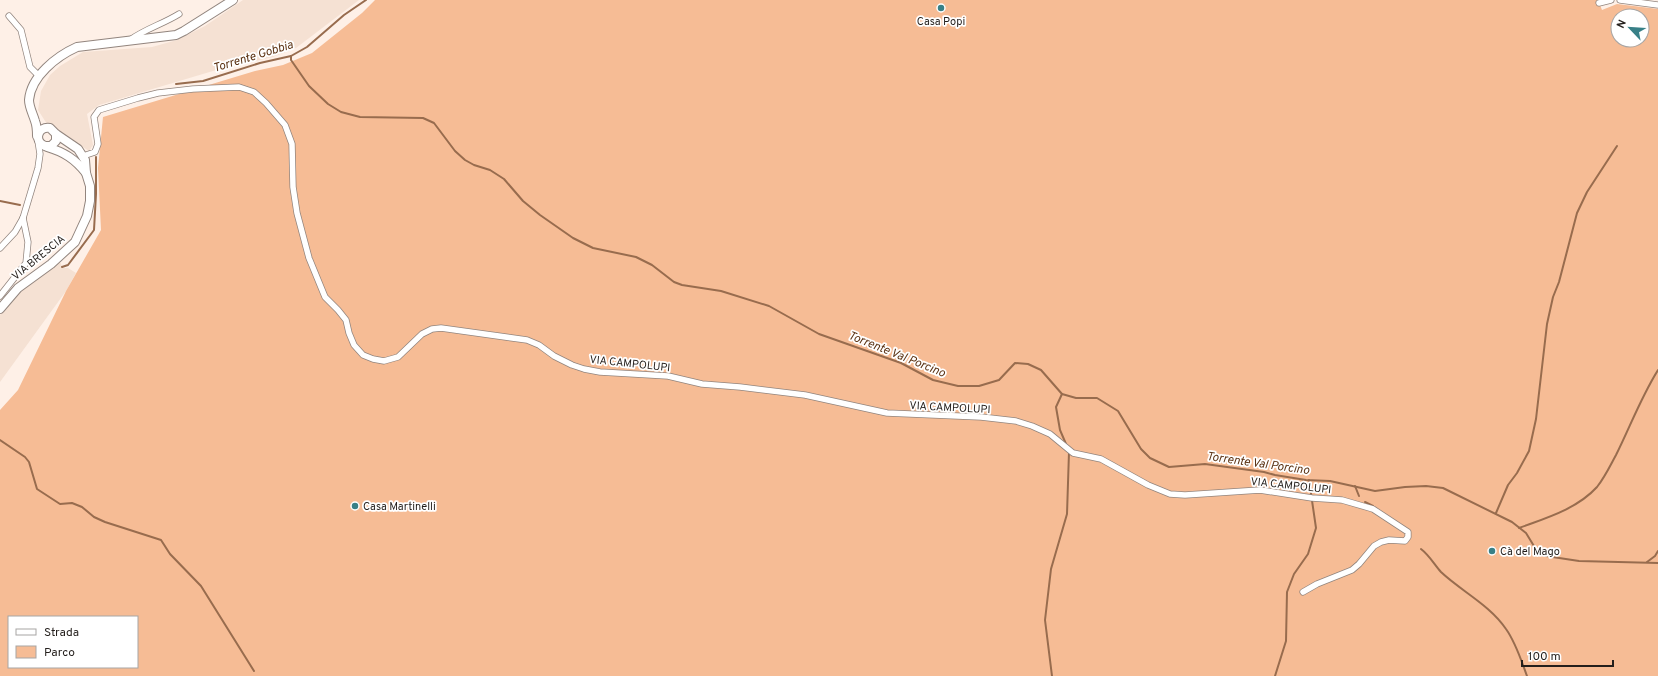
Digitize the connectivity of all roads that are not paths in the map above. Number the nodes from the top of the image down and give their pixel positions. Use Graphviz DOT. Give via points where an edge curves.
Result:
graph roads {
  1 [pos="234,0"];
  2 [pos="1611,0"];
  3 [pos="1620,0"];
  4 [pos="1599,3"];
  5 [pos="1658,5"];
  6 [pos="179,14"];
  7 [pos="9,16"];
  8 [pos="129,40"];
  9 [pos="39,76"];
  10 [pos="36,123"];
  11 [pos="48,128"];
  12 [pos="56,134"];
  13 [pos="38,139"];
  14 [pos="47,146"];
  15 [pos="65,153"];
  16 [pos="40,154"];
  17 [pos="83,156"];
  18 [pos="86,173"];
  19 [pos="23,218"];
  20 [pos="3,241"];
  21 [pos="0,248"];
  22 [pos="0,296"];
  23 [pos="0,309"];
  24 [pos="1303,592"];
  1 -- 8 [label="main road" via="184,32"];
  2 -- 4 [label="street"];
  3 -- 5 [label="street"];
  6 -- 8 [label="street"];
  7 -- 9 [label="street" via="21,30 30,67"];
  8 -- 9 [label="main road" via="77,47 65,52"];
  9 -- 10 [label="main road" via="29,100"];
  10 -- 11 [label="main road"];
  10 -- 13 [label="main road"];
  11 -- 12 [label="main road"];
  11 -- 13 [label="main road" via="42,129"];
  12 -- 14 [label="main road" via="54,144"];
  12 -- 17 [label="main road" via="78,149"];
  13 -- 14 [label="main road" via="42,145"];
  13 -- 16 [label="street"];
  14 -- 15 [label="main road"];
  14 -- 16 [label="street"];
  15 -- 17 [label="main road"];
  15 -- 18 [label="main road"];
  16 -- 19 [label="street"];
  17 -- 18 [label="main road, VIA BRESCIA"];
  17 -- 24 [label="street, VIA CAMPOLUPI" via="95,152 98,144 94,117 99,110 138,98 175,91 239,87 254,92 284,125 292,144 292,187 298,220 309,258 325,297 346,320 354,345 363,355 373,359 384,361 398,357 422,334 441,328 527,340 554,356 584,369 600,372 668,376 702,384 805,395 887,413 1016,421 1050,434 1073,454 1101,459 1170,494 1260,490 1342,500 1372,509 1408,532 1406,540 1381,542 1352,570"];
  18 -- 23 [label="main road, VIA BRESCIA" via="90,186 90,202 87,216 75,242 18,288"];
  19 -- 20 [label="street" via="15,232"];
  19 -- 22 [label="street" via="28,242 26,263"];
  20 -- 21 [label="street"];
}
